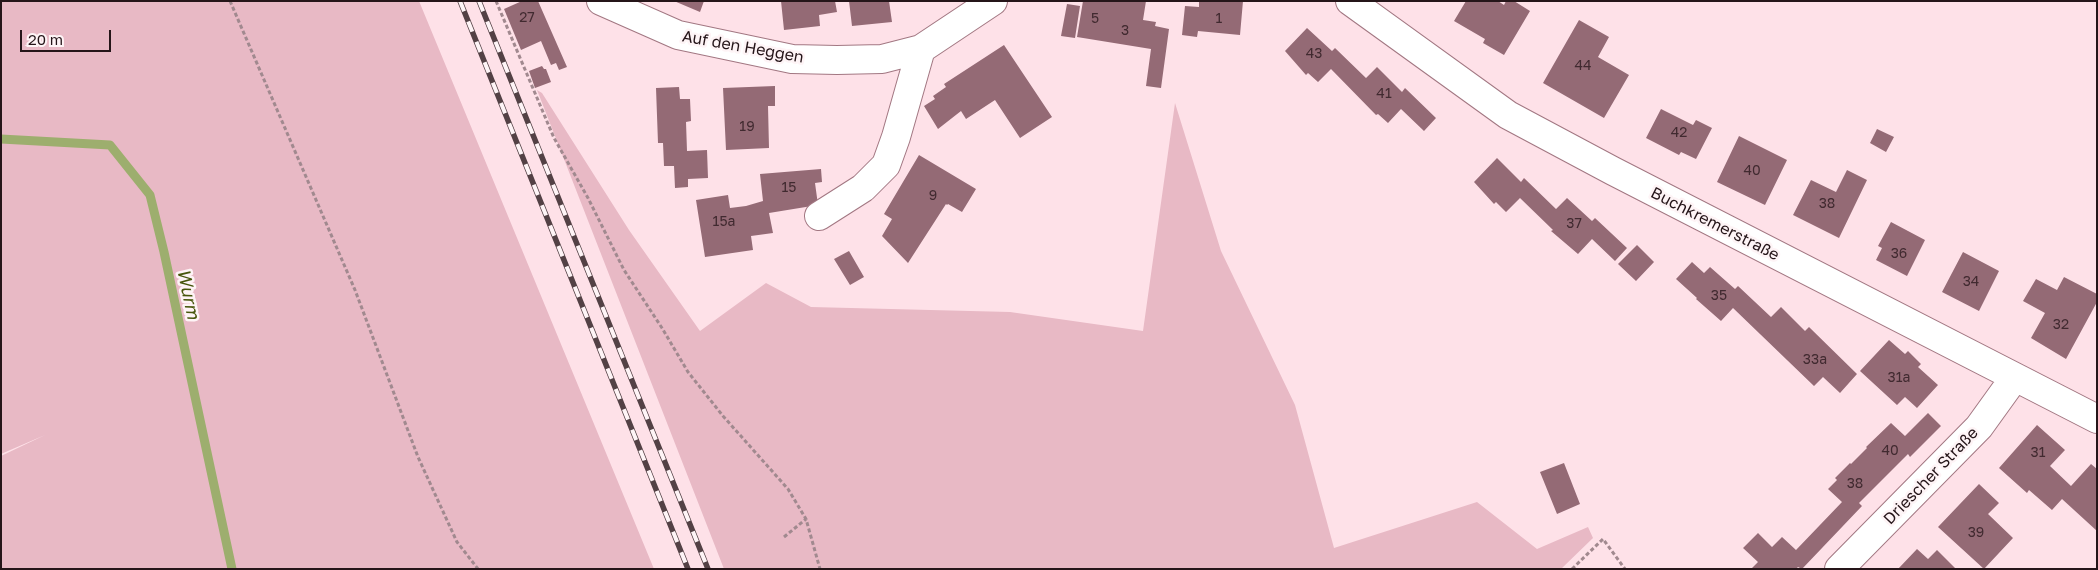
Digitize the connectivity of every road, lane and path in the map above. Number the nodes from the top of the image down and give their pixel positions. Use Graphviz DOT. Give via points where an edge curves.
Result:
graph roads {
  1 [pos="230,1"];
  2 [pos="496,1"];
  3 [pos="601,1"];
  4 [pos="993,1"];
  5 [pos="1350,1"];
  6 [pos="921,49"];
  7 [pos="819,216"];
  8 [pos="2015,377"];
  9 [pos="2097,419"];
  10 [pos="806,519"];
  11 [pos="784,537"];
  12 [pos="478,569"];
  13 [pos="820,569"];
  14 [pos="1572,569"];
  15 [pos="1625,569"];
  16 [pos="1840,569"];
  1 -- 12 [label="path" via="355,290 418,457 457,542"];
  2 -- 10 [label="path" via="554,138 624,270 688,372 788,489"];
  3 -- 6 [label="street, Auf den Heggen" via="678,36 792,58 882,60"];
  4 -- 6 [label="street, Auf den Heggen"];
  5 -- 8 [label="street, Buchkremerstraße" via="1508,114"];
  6 -- 7 [label="street" via="886,165 863,188"];
  8 -- 9 [label="street, Buchkremerstraße"];
  8 -- 16 [label="street, Driescher Straße" via="1979,427"];
  10 -- 11 [label="path"];
  10 -- 13 [label="path"];
  14 -- 15 [label="path" via="1602,539"];
}
